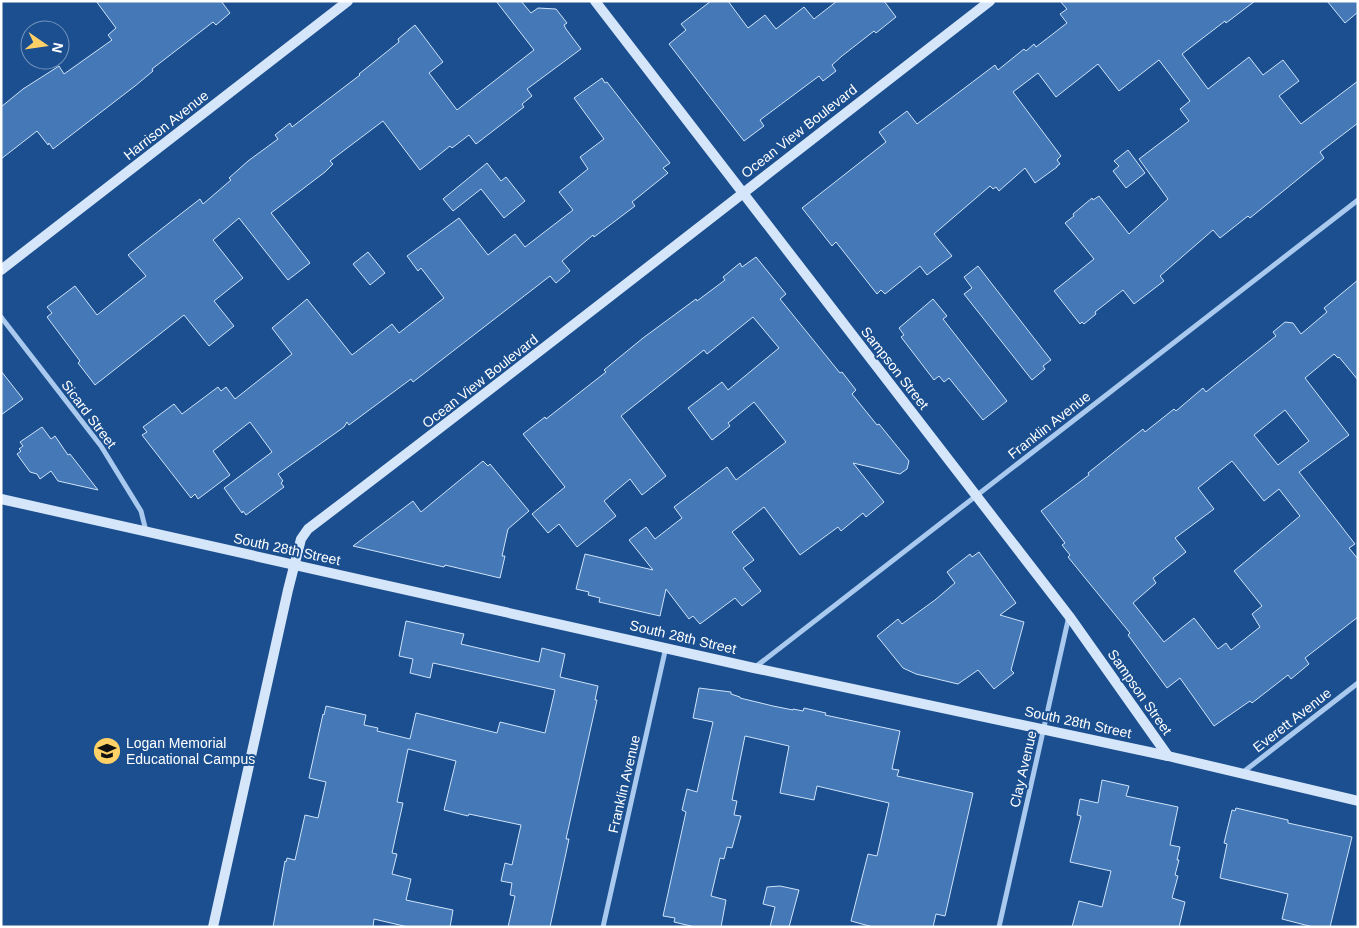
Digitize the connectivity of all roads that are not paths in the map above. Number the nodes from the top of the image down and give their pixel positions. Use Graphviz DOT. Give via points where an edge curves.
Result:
graph roads {
  1 [pos="348,1"];
  2 [pos="595,1"];
  3 [pos="990,1"];
  4 [pos="742,192"];
  5 [pos="1358,200"];
  6 [pos="1,270"];
  7 [pos="1,318"];
  8 [pos="976,495"];
  9 [pos="1,499"];
  10 [pos="146,532"];
  11 [pos="295,565"];
  12 [pos="1069,616"];
  13 [pos="666,647"];
  14 [pos="754,668"];
  15 [pos="1358,683"];
  16 [pos="1044,729"];
  17 [pos="1168,756"];
  18 [pos="1240,774"];
  19 [pos="1358,801"];
  20 [pos="213,927"];
  21 [pos="603,927"];
  22 [pos="999,927"];
  1 -- 6 [label="street, Harrison Avenue"];
  2 -- 4 [label="street, Sampson Street"];
  3 -- 4 [label="street, Ocean View Boulevard"];
  4 -- 8 [label="street, Sampson Street"];
  4 -- 11 [label="street, Ocean View Boulevard" via="308,529 301,539"];
  5 -- 8 [label="street, Franklin Avenue"];
  7 -- 10 [label="street, Sicard Street" via="101,446 141,511"];
  8 -- 12 [label="street, Sampson Street"];
  8 -- 14 [label="street, Franklin Avenue"];
  9 -- 10 [label="street, South 28th Street"];
  10 -- 11 [label="street, South 28th Street"];
  11 -- 13 [label="street, South 28th Street"];
  11 -- 20 [label="street, Ocean View Boulevard"];
  12 -- 16 [label="street, Clay Avenue"];
  12 -- 17 [label="street, Sampson Street"];
  13 -- 14 [label="street, South 28th Street"];
  13 -- 21 [label="street, Franklin Avenue"];
  14 -- 16 [label="street, South 28th Street"];
  15 -- 18 [label="street, Everett Avenue"];
  16 -- 17 [label="street, South 28th Street"];
  16 -- 22 [label="street, Clay Avenue"];
  17 -- 18 [label="street, South 28th Street"];
  18 -- 19 [label="street, South 28th Street"];
}
